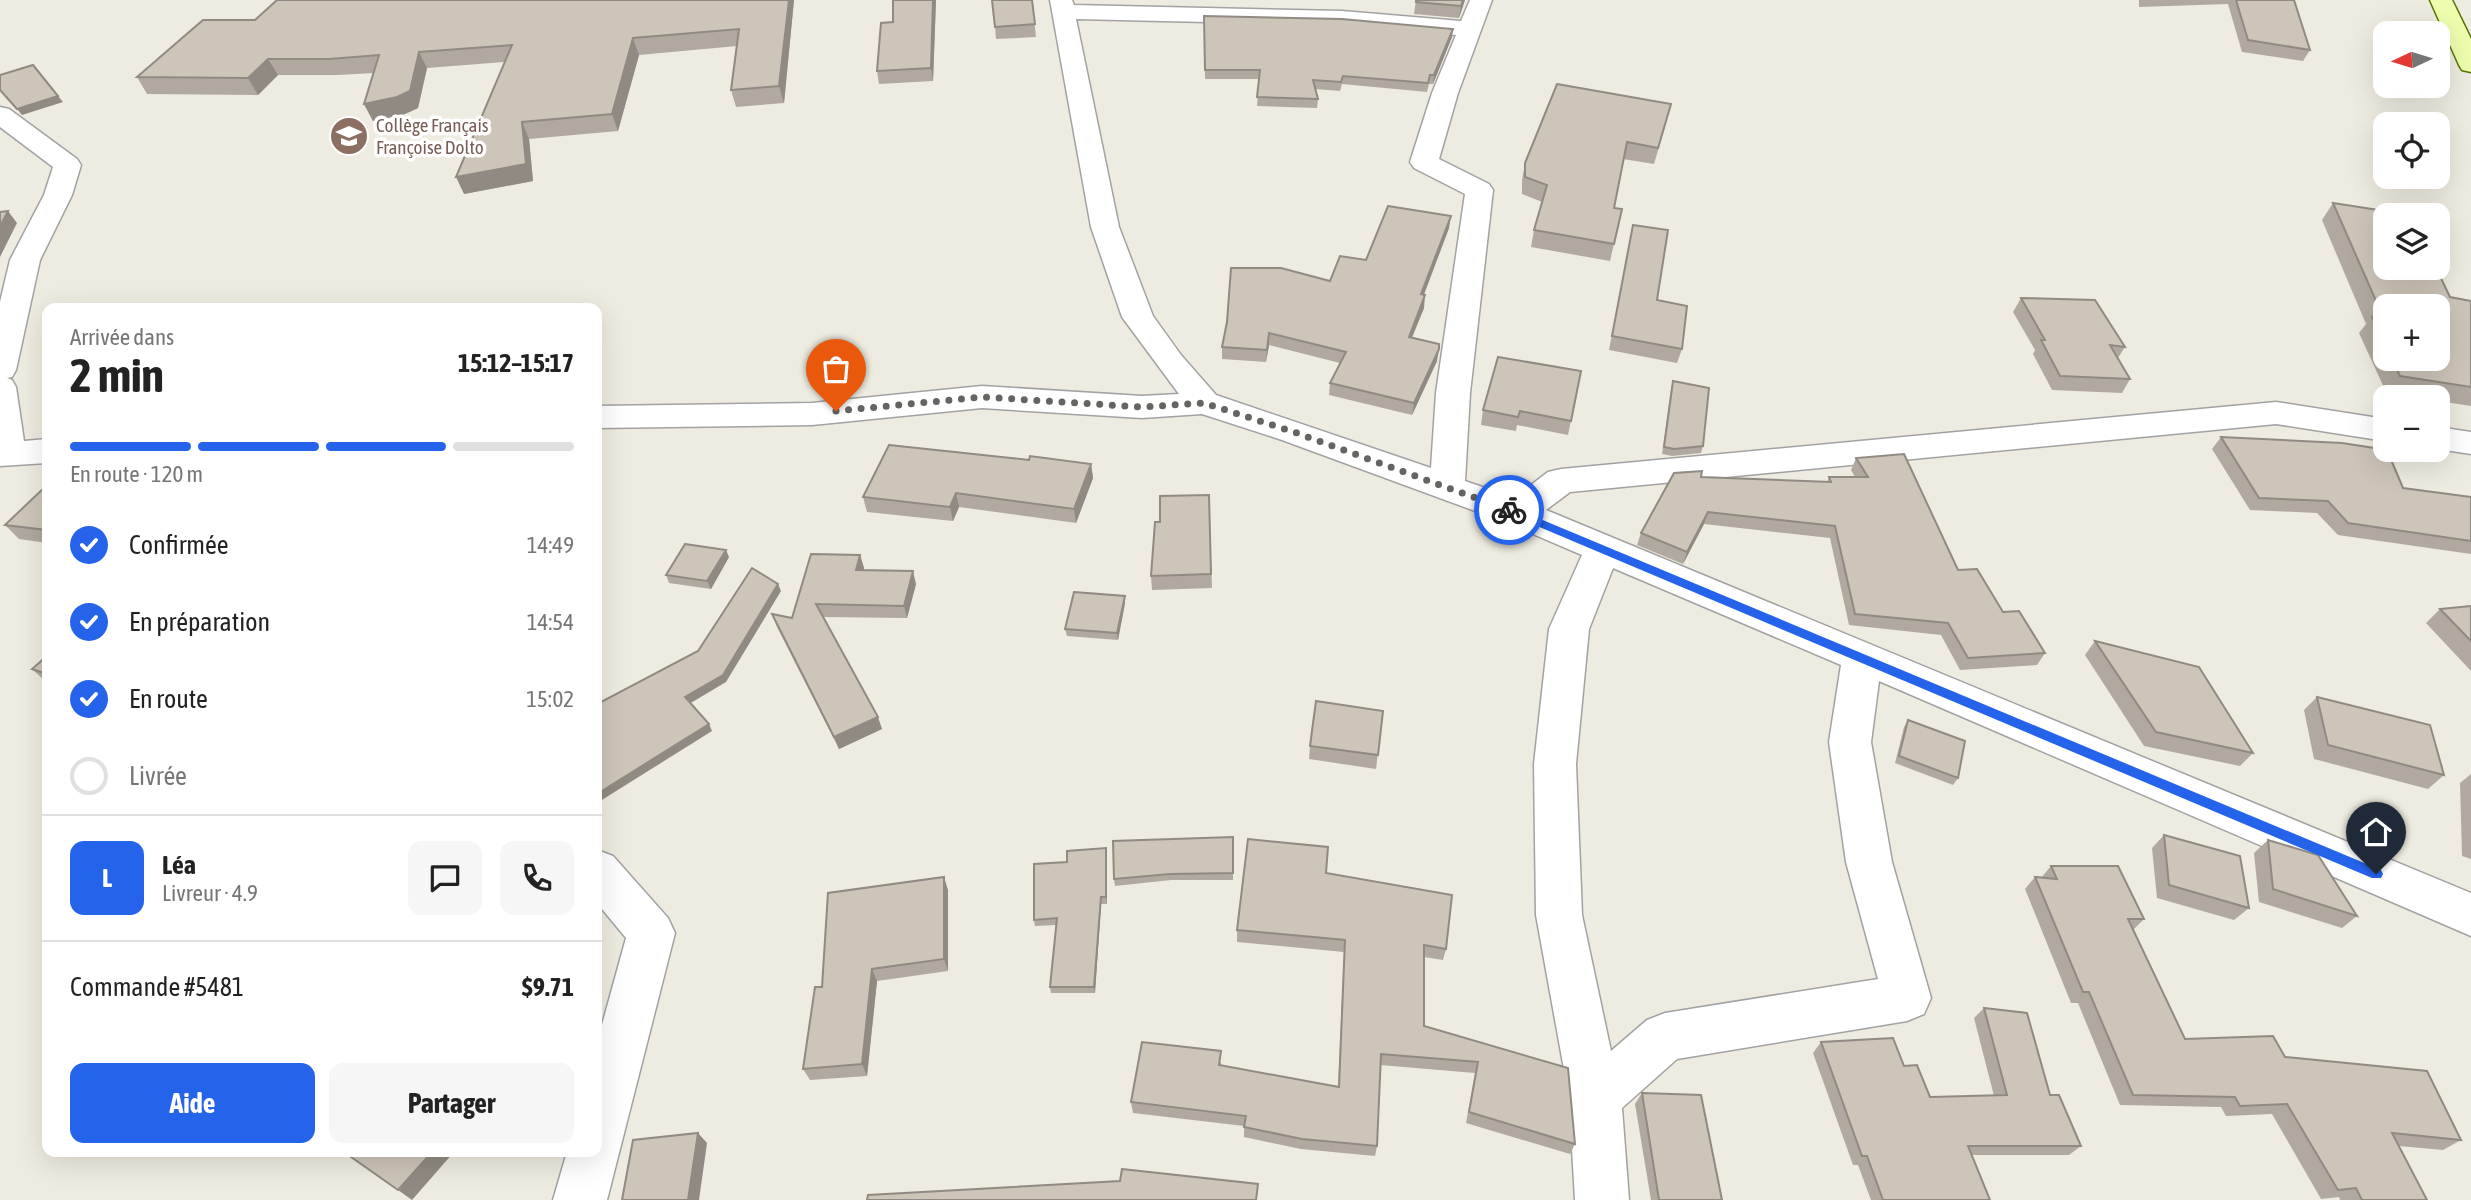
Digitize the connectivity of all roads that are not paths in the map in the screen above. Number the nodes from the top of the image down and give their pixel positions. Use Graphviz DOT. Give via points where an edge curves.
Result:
graph roads {
  1 [pos="1481,0"];
  2 [pos="2441,0"];
  3 [pos="1063,6"];
  4 [pos="1468,29"];
  5 [pos="2471,65"];
  6 [pos="0,115"];
  7 [pos="0,370"];
  8 [pos="0,387"];
  9 [pos="1204,403"];
  10 [pos="602,417"];
  11 [pos="2373,428"];
  12 [pos="2450,440"];
  13 [pos="2471,443"];
  14 [pos="42,451"];
  15 [pos="4,454"];
  16 [pos="1447,487"];
  17 [pos="1518,513"];
  18 [pos="1603,548"];
  19 [pos="1862,657"];
  20 [pos="602,876"];
  21 [pos="2471,915"];
  22 [pos="1595,1097"];
  23 [pos="602,1117"];
  24 [pos="592,1157"];
  25 [pos="580,1200"];
  26 [pos="1602,1200"];
  1 -- 4 [label="street"];
  2 -- 5 [label="street"];
  3 -- 4 [label="street" via="1342,18"];
  3 -- 9 [label="street" via="1105,226 1138,317"];
  4 -- 16 [label="street" via="1424,162 1479,190 1452,393"];
  6 -- 7 [label="street" via="67,165 58,195 26,260"];
  8 -- 15 [label="street"];
  9 -- 10 [label="street" via="1142,407 982,397 812,414"];
  9 -- 16 [label="street"];
  11 -- 17 [label="street" via="2276,413 1561,481"];
  12 -- 13 [label="street"];
  14 -- 15 [label="street"];
  16 -- 17 [label="street"];
  17 -- 18 [label="street"];
  18 -- 19 [label="street"];
  18 -- 22 [label="street" via="1569,629 1555,764 1559,915"];
  19 -- 21 [label="street"];
  19 -- 22 [label="street" via="1850,742 1869,862 1907,998 1665,1037"];
  20 -- 23 [label="street" via="651,933"];
  22 -- 26 [label="street"];
  24 -- 25 [label="street"];
}
